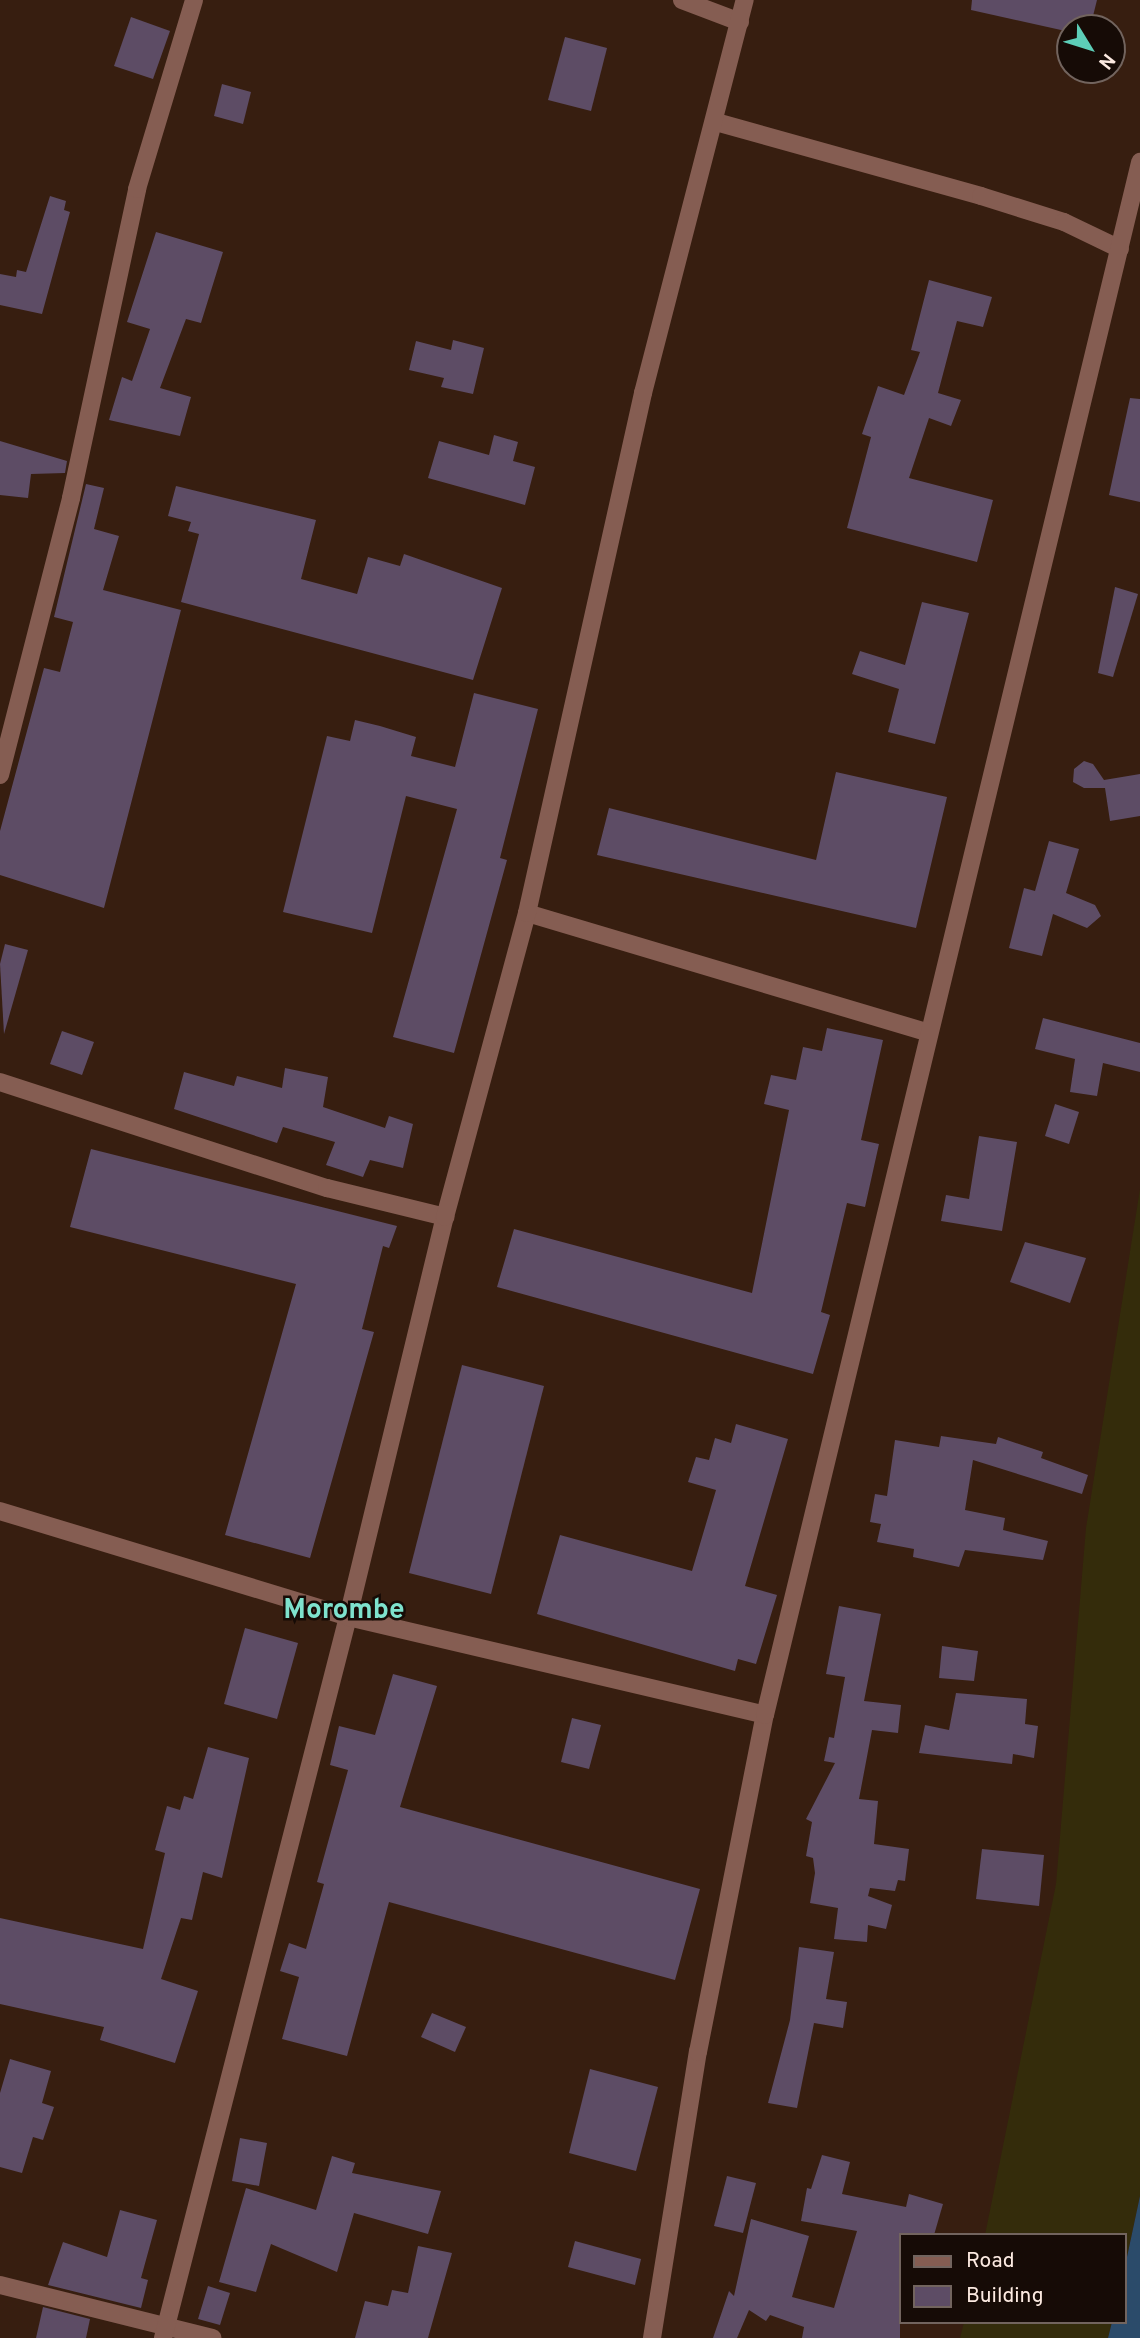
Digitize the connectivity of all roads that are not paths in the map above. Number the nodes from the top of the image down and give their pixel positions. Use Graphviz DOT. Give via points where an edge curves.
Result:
graph roads {
  1 [pos="194,0"];
  2 [pos="682,0"];
  3 [pos="745,0"];
  4 [pos="740,22"];
  5 [pos="716,122"];
  6 [pos="1140,162"];
  7 [pos="1121,250"];
  8 [pos="0,775"];
  9 [pos="527,913"];
  10 [pos="927,1032"];
  11 [pos="0,1082"];
  12 [pos="445,1217"];
  13 [pos="0,1511"];
  14 [pos="348,1617"];
  15 [pos="765,1715"];
  16 [pos="0,2285"];
  17 [pos="165,2331"];
  18 [pos="213,2338"];
  19 [pos="652,2338"];
  1 -- 8 [label="street" via="137,189 71,498"];
  2 -- 4 [label="street"];
  3 -- 4 [label="street"];
  4 -- 5 [label="street"];
  5 -- 7 [label="street" via="1016,207"];
  5 -- 9 [label="street" via="638,417"];
  6 -- 7 [label="street"];
  7 -- 10 [label="street"];
  9 -- 10 [label="street"];
  9 -- 12 [label="street"];
  10 -- 15 [label="street"];
  11 -- 12 [label="street" via="327,1188"];
  12 -- 14 [label="street"];
  13 -- 14 [label="street"];
  14 -- 15 [label="street"];
  14 -- 17 [label="street"];
  15 -- 19 [label="street" via="698,2052"];
  16 -- 17 [label="street"];
  17 -- 18 [label="street"];
}
